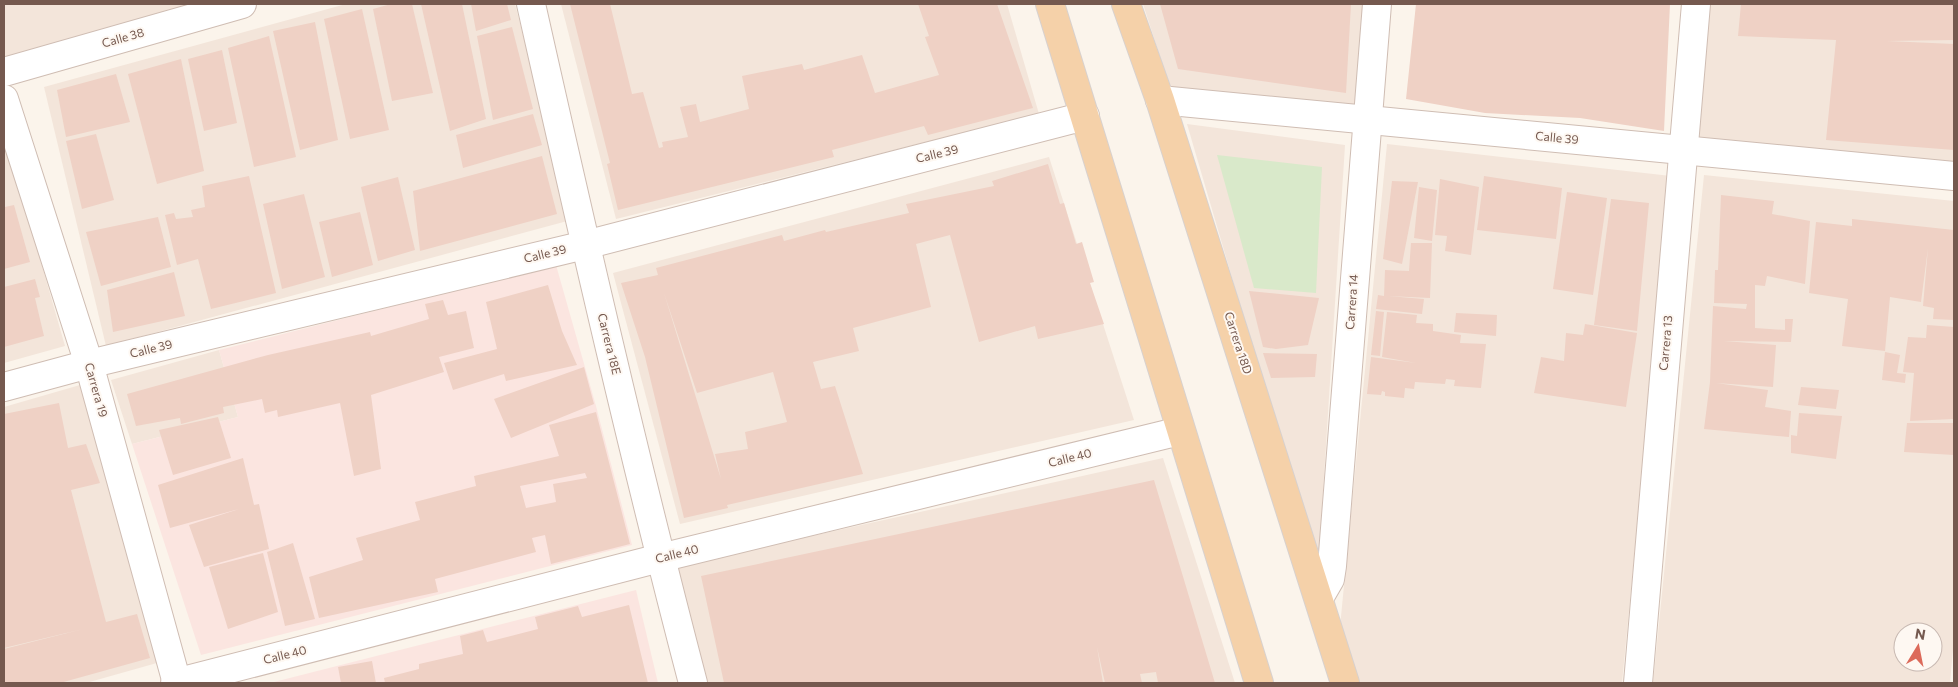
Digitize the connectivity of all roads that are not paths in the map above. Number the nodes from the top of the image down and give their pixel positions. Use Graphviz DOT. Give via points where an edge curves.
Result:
graph roads {
  1 [pos="242,4"];
  2 [pos="531,4"];
  3 [pos="1050,4"];
  4 [pos="1126,4"];
  5 [pos="1377,4"];
  6 [pos="1696,4"];
  7 [pos="4,72"];
  8 [pos="4,99"];
  9 [pos="1160,100"];
  10 [pos="1085,116"];
  11 [pos="1366,120"];
  12 [pos="1682,150"];
  13 [pos="1954,176"];
  14 [pos="585,245"];
  15 [pos="89,364"];
  16 [pos="4,387"];
  17 [pos="1180,431"];
  18 [pos="660,558"];
  19 [pos="1318,598"];
  20 [pos="176,683"];
  21 [pos="693,683"];
  22 [pos="1259,683"];
  23 [pos="1345,683"];
  24 [pos="1638,683"];
  1 -- 7 [label="street, Calle 38"];
  2 -- 14 [label="street, Carrera 18E"];
  3 -- 10 [label="main road"];
  4 -- 9 [label="main road, Carrera 18D"];
  5 -- 11 [label="street, Carrera 14"];
  6 -- 12 [label="street, Carrera 13"];
  8 -- 15 [label="street, Carrera 19"];
  9 -- 11 [label="street, Calle 39"];
  9 -- 19 [label="main road, Carrera 18D"];
  10 -- 14 [label="street, Calle 39"];
  10 -- 17 [label="main road"];
  11 -- 12 [label="street, Calle 39"];
  11 -- 19 [label="street, Carrera 14" via="1332,566 1330,579"];
  12 -- 13 [label="street, Calle 39"];
  12 -- 24 [label="street, Carrera 13"];
  14 -- 15 [label="street, Calle 39"];
  14 -- 18 [label="street, Carrera 18E"];
  15 -- 16 [label="street, Calle 39"];
  15 -- 20 [label="street, Carrera 19"];
  17 -- 18 [label="street, Calle 40"];
  17 -- 22 [label="main road"];
  18 -- 20 [label="street, Calle 40"];
  18 -- 21 [label="street, Carrera 18E"];
  19 -- 23 [label="main road, Carrera 18D"];
}
